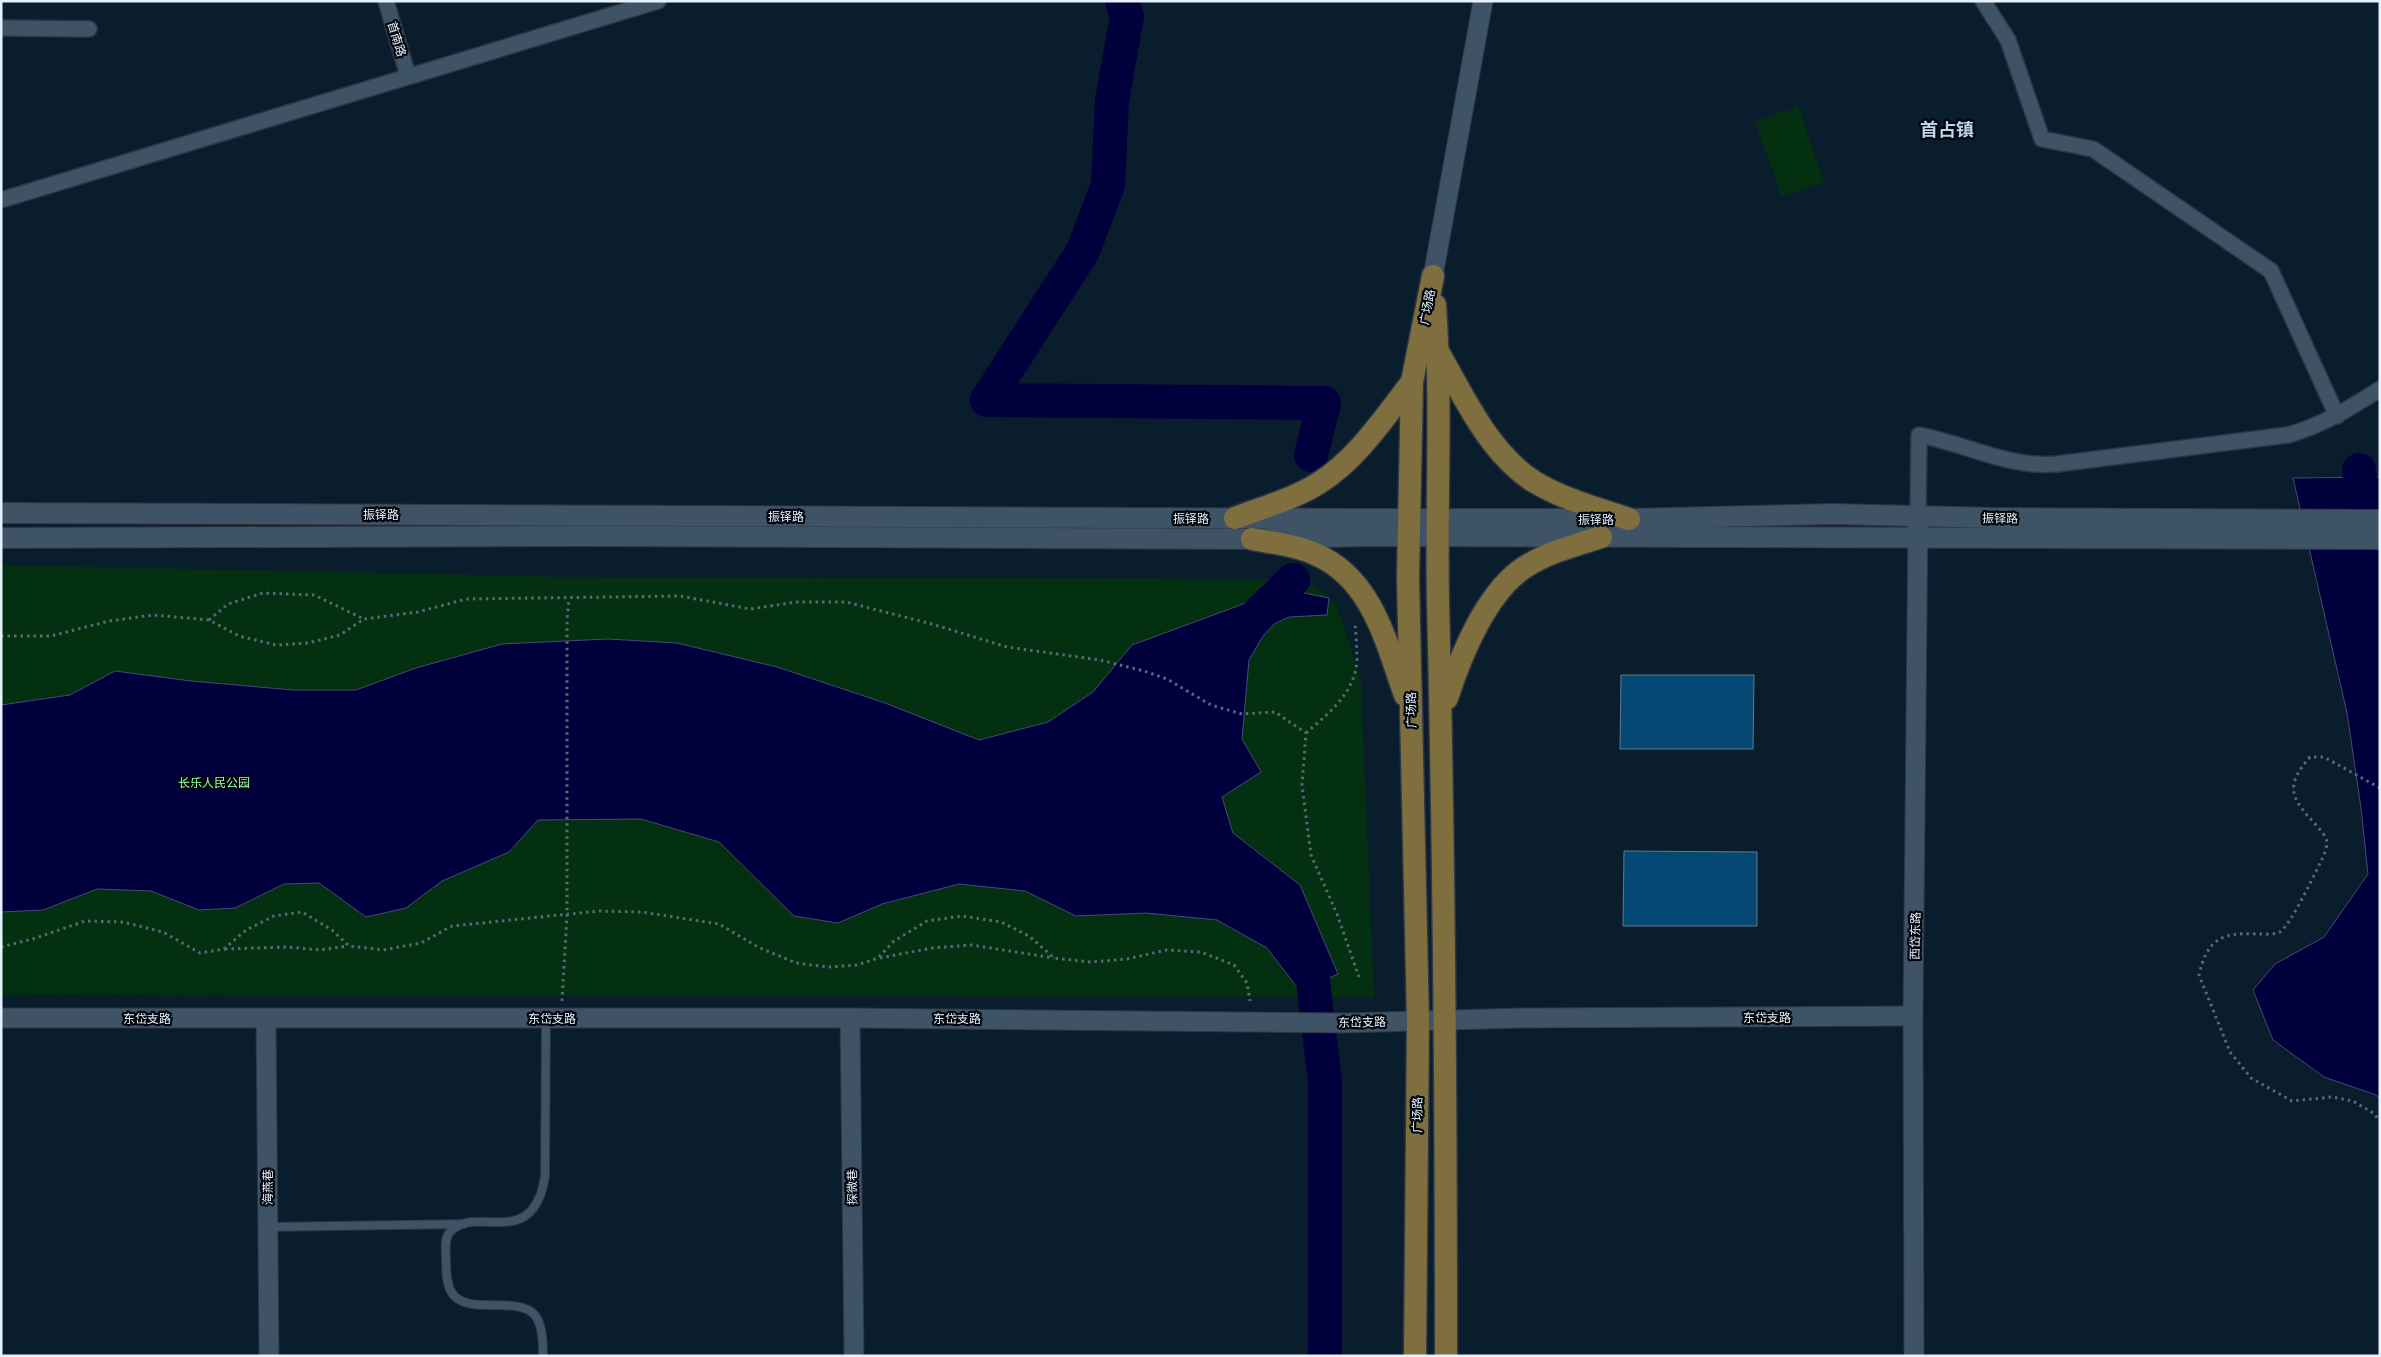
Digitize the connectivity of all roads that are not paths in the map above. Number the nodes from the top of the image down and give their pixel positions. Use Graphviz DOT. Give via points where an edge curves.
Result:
graph roads {
  1 [pos="386,1"];
  2 [pos="658,1"];
  3 [pos="1483,1"];
  4 [pos="1983,1"];
  5 [pos="1,28"];
  6 [pos="89,29"];
  7 [pos="408,76"];
  8 [pos="1,200"];
  9 [pos="1433,276"];
  10 [pos="1438,353"];
  11 [pos="1412,382"];
  12 [pos="2380,389"];
  13 [pos="2337,416"];
  14 [pos="1,513"];
  15 [pos="1918,517"];
  16 [pos="1235,518"];
  17 [pos="1629,519"];
  18 [pos="2380,520"];
  19 [pos="1410,528"];
  20 [pos="1438,528"];
  21 [pos="2294,529"];
  22 [pos="1,538"];
  23 [pos="1601,538"];
  24 [pos="1918,538"];
  25 [pos="1252,539"];
  26 [pos="2380,539"];
  27 [pos="1442,713"];
  28 [pos="1412,714"];
  29 [pos="1913,1016"];
  30 [pos="1,1018"];
  31 [pos="554,1018"];
  32 [pos="850,1018"];
  33 [pos="266,1019"];
  34 [pos="1446,1020"];
  35 [pos="1418,1021"];
  36 [pos="468,1224"];
  37 [pos="268,1227"];
  38 [pos="269,1356"];
  39 [pos="544,1356"];
  40 [pos="854,1356"];
  41 [pos="1415,1356"];
  42 [pos="1446,1356"];
  43 [pos="1914,1356"];
  1 -- 7 [label="street, 首南路"];
  2 -- 7 [label="street"];
  3 -- 9 [label="street"];
  4 -- 13 [label="street" via="2008,40 2042,139 2093,149 2271,270"];
  5 -- 6 [label="street"];
  7 -- 8 [label="street"];
  9 -- 10 [label="main road, 广场路"];
  9 -- 11 [label="main road, 广场路"];
  10 -- 17 [label="main road" via="1496,448 1517,468 1548,490"];
  10 -- 20 [label="main road, 广场路"];
  11 -- 16 [label="main road" via="1375,430 1334,472 1295,495"];
  11 -- 19 [label="main road, 广场路"];
  12 -- 13 [label="street"];
  13 -- 15 [label="street" via="2314,428 2255,441 2038,466 2002,460 1919,435"];
  14 -- 16 [label="main road, 振铎路"];
  15 -- 17 [label="main road, 振铎路" via="1834,514"];
  15 -- 21 [label="main road, 振铎路"];
  15 -- 24 [label="street, 西岱东路"];
  16 -- 19 [label="main road, 振铎路"];
  17 -- 20 [label="main road, 振铎路"];
  18 -- 21 [label="main road, 振铎路"];
  19 -- 20 [label="main road, 振铎路"];
  19 -- 25 [label="main road, 振铎路"];
  19 -- 28 [label="main road, 广场路"];
  20 -- 23 [label="main road, 振铎路"];
  20 -- 27 [label="main road, 广场路"];
  21 -- 24 [label="main road, 振铎路"];
  21 -- 26 [label="main road, 振铎路"];
  22 -- 25 [label="main road, 振铎路"];
  23 -- 24 [label="main road, 振铎路"];
  23 -- 27 [label="main road" via="1565,548 1528,564 1502,590 1481,618 1460,658"];
  24 -- 29 [label="street, 西岱东路"];
  25 -- 28 [label="main road" via="1314,553 1345,571 1368,600 1376,617"];
  27 -- 34 [label="main road, 广场路"];
  28 -- 35 [label="main road, 广场路"];
  29 -- 34 [label="street, 东岱支路"];
  29 -- 43 [label="street, 西岱东路"];
  30 -- 33 [label="street, 东岱支路"];
  31 -- 32 [label="street, 东岱支路"];
  31 -- 33 [label="street, 东岱支路"];
  31 -- 36 [label="lane" via="543,1191 537,1205 518,1219"];
  32 -- 35 [label="street, 东岱支路"];
  32 -- 40 [label="street, 探微巷"];
  33 -- 37 [label="street, 海燕巷"];
  34 -- 35 [label="street, 东岱支路"];
  34 -- 42 [label="main road, 广场路"];
  35 -- 41 [label="main road, 广场路"];
  36 -- 37 [label="lane"];
  36 -- 39 [label="lane" via="450,1232 446,1240 446,1284 454,1298 482,1305 528,1308 538,1318 543,1330"];
  37 -- 38 [label="street, 海燕巷"];
}
